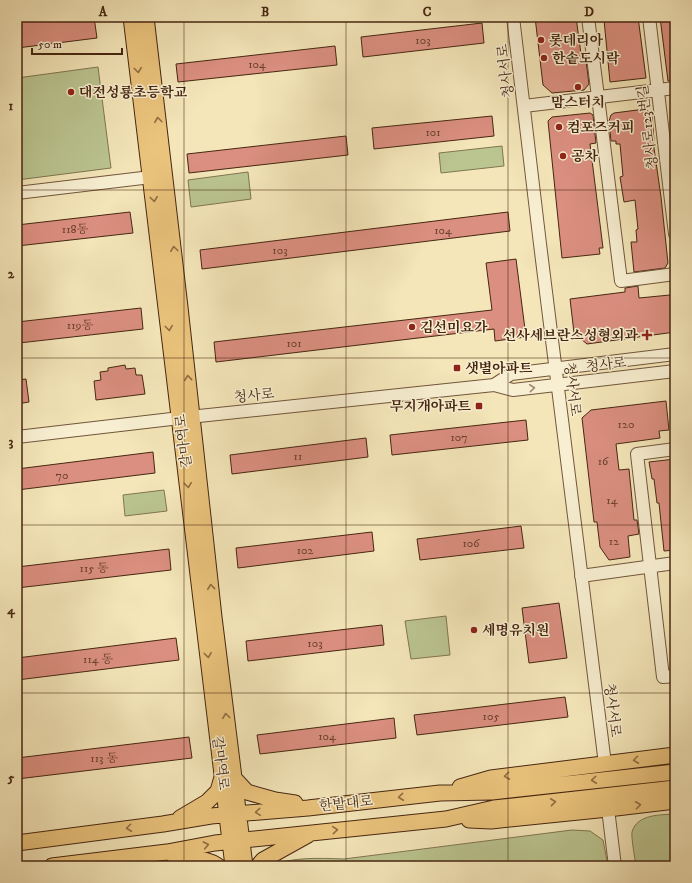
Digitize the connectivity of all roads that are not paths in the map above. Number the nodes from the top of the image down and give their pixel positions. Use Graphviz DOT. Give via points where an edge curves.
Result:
graph roads {
  1 [pos="131,17"];
  2 [pos="146,17"];
  3 [pos="513,17"];
  4 [pos="588,17"];
  5 [pos="649,17"];
  6 [pos="675,88"];
  7 [pos="658,90"];
  8 [pos="598,97"];
  9 [pos="524,106"];
  10 [pos="151,177"];
  11 [pos="17,193"];
  12 [pos="675,234"];
  13 [pos="675,274"];
  14 [pos="675,354"];
  15 [pos="555,368"];
  16 [pos="675,371"];
  17 [pos="494,385"];
  18 [pos="557,385"];
  19 [pos="186,417"];
  20 [pos="17,437"];
  21 [pos="675,449"];
  22 [pos="675,563"];
  23 [pos="651,567"];
  24 [pos="582,576"];
  25 [pos="675,676"];
  26 [pos="675,755"];
  27 [pos="605,764"];
  28 [pos="675,772"];
  29 [pos="228,776"];
  30 [pos="675,788"];
  31 [pos="440,793"];
  32 [pos="675,801"];
  33 [pos="308,808"];
  34 [pos="608,809"];
  35 [pos="233,814"];
  36 [pos="446,819"];
  37 [pos="163,824"];
  38 [pos="314,832"];
  39 [pos="236,841"];
  40 [pos="17,843"];
  41 [pos="167,852"];
  42 [pos="52,866"];
  43 [pos="218,866"];
  44 [pos="234,866"];
  45 [pos="245,866"];
  46 [pos="258,866"];
  47 [pos="615,866"];
  1 -- 10 [label="main road, 갈마역로, one-way"];
  19 -- 2 [label="main road, 갈마역로, one-way"];
  3 -- 9 [label="street, 청사서로"];
  4 -- 8 [label="street"];
  5 -- 7 [label="street, 청사로123번길"];
  6 -- 7 [label="street"];
  7 -- 8 [label="street"];
  7 -- 12 [label="street, 청사로123번길"];
  8 -- 9 [label="street"];
  8 -- 13 [label="street" via="621,281"];
  9 -- 15 [label="street, 청사서로"];
  10 -- 11 [label="street"];
  10 -- 19 [label="main road, 갈마역로, one-way"];
  14 -- 15 [label="street, 청사로"];
  15 -- 17 [label="street, 청사로" via="511,374"];
  15 -- 18 [label="street, 청사서로"];
  16 -- 18 [label="street, 청사로"];
  17 -- 18 [label="street, 청사로, one-way" via="513,390"];
  17 -- 19 [label="street, 청사로"];
  18 -- 24 [label="street, 청사서로"];
  19 -- 20 [label="street, 청사로"];
  19 -- 29 [label="main road, 갈마역로"];
  21 -- 23 [label="street" via="637,454"];
  22 -- 23 [label="street"];
  23 -- 24 [label="street"];
  23 -- 25 [label="street" via="663,677"];
  24 -- 27 [label="street, 청사서로"];
  26 -- 27 [label="main road, one-way"];
  27 -- 31 [label="main road, one-way" via="491,778"];
  28 -- 31 [label="main road, 한밭대로, one-way" via="492,792"];
  29 -- 33 [label="main road" via="247,792"];
  29 -- 35 [label="main road, 갈마역로"];
  29 -- 37 [label="main road" via="207,802 184,816"];
  36 -- 30 [label="main road, 한밭대로, one-way" via="494,808"];
  31 -- 33 [label="main road, 한밭대로, one-way"];
  34 -- 32 [label="main road, one-way"];
  33 -- 35 [label="main road, 한밭대로, one-way"];
  34 -- 36 [label="main road" via="491,820"];
  34 -- 47 [label="street"];
  35 -- 37 [label="main road, 한밭대로"];
  35 -- 39 [label="main road, 갈마역로"];
  38 -- 36 [label="main road, 한밭대로, one-way"];
  37 -- 40 [label="main road, 한밭대로, one-way"];
  38 -- 39 [label="main road, 한밭대로"];
  38 -- 46 [label="main road" via="263,860"];
  41 -- 39 [label="main road, 한밭대로, one-way"];
  39 -- 44 [label="main road, 갈마역로"];
  39 -- 45 [label="main road, 갈마역로"];
  41 -- 42 [label="main road, 한밭대로"];
  41 -- 43 [label="main road" via="180,858 203,859"];
}
